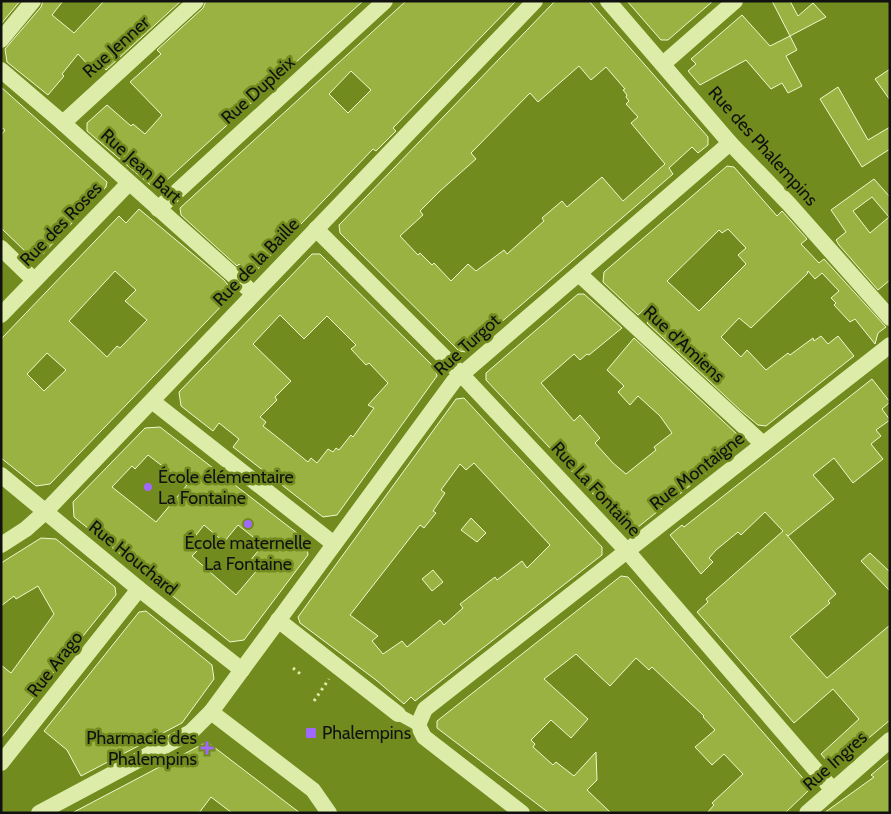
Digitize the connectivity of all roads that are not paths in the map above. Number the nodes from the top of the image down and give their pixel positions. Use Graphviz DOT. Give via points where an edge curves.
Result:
graph roads {
  1 [pos="32,1"];
  2 [pos="196,1"];
  3 [pos="385,1"];
  4 [pos="535,1"];
  5 [pos="608,1"];
  6 [pos="735,1"];
  7 [pos="1,40"];
  8 [pos="663,64"];
  9 [pos="1,70"];
  10 [pos="64,123"];
  11 [pos="730,143"];
  12 [pos="128,183"];
  13 [pos="158,209"];
  14 [pos="316,229"];
  15 [pos="1,248"];
  16 [pos="579,274"];
  17 [pos="34,280"];
  18 [pos="253,293"];
  19 [pos="1,315"];
  20 [pos="890,318"];
  21 [pos="890,345"];
  22 [pos="461,374"];
  23 [pos="152,401"];
  24 [pos="763,444"];
  25 [pos="1,475"];
  26 [pos="45,512"];
  27 [pos="1,544"];
  28 [pos="334,544"];
  29 [pos="627,551"];
  30 [pos="139,590"];
  31 [pos="278,620"];
  32 [pos="242,670"];
  33 [pos="211,712"];
  34 [pos="398,714"];
  35 [pos="418,725"];
  36 [pos="890,740"];
  37 [pos="1,763"];
  38 [pos="832,789"];
  39 [pos="327,812"];
  40 [pos="39,813"];
  41 [pos="522,813"];
  42 [pos="807,813"];
  1 -- 7 [label="street"];
  2 -- 10 [label="street, Rue Jenner"];
  3 -- 13 [label="street, Rue Dupleix"];
  4 -- 14 [label="street, Rue de la Baille"];
  5 -- 8 [label="street, Rue des Phalempins"];
  6 -- 8 [label="street"];
  8 -- 11 [label="street, Rue des Phalempins"];
  9 -- 10 [label="street, Rue Jean Bart"];
  10 -- 12 [label="street, Rue Jean Bart"];
  11 -- 16 [label="street, Rue Turgot"];
  11 -- 20 [label="street, Rue des Phalempins"];
  12 -- 13 [label="street, Rue Jean Bart"];
  12 -- 17 [label="street, Rue des Roses"];
  13 -- 18 [label="street, Rue Jean Bart"];
  14 -- 18 [label="street, Rue de la Baille"];
  14 -- 22 [label="street, Rue La Fontaine"];
  15 -- 17 [label="street"];
  16 -- 22 [label="street, Rue Turgot"];
  16 -- 24 [label="street, Rue d'Amiens"];
  17 -- 19 [label="street, Rue des Roses"];
  18 -- 23 [label="street, Rue de la Baille"];
  21 -- 24 [label="street, Rue Montaigne"];
  22 -- 28 [label="street, Rue Turgot"];
  22 -- 29 [label="street, Rue La Fontaine"];
  23 -- 26 [label="street, Rue de la Baille"];
  23 -- 28 [label="street"];
  24 -- 29 [label="street, Rue Montaigne"];
  25 -- 26 [label="street, Rue Houchard"];
  26 -- 27 [label="street, Rue de la Baille" via="26,529"];
  26 -- 30 [label="street, Rue Houchard"];
  28 -- 31 [label="street, Rue Turgot"];
  29 -- 35 [label="street, Rue Montaigne" via="429,705"];
  29 -- 38 [label="street, Rue La Fontaine"];
  30 -- 32 [label="street, Rue Houchard"];
  30 -- 37 [label="street, Rue Arago"];
  31 -- 32 [label="street, Rue Turgot"];
  31 -- 34 [label="street"];
  32 -- 33 [label="street, Rue Turgot"];
  33 -- 39 [label="street" via="313,790"];
  33 -- 40 [label="street, Rue Turgot" via="191,732"];
  34 -- 35 [label="street"];
  35 -- 41 [label="street" via="424,738"];
  36 -- 38 [label="street, Rue Ingres"];
  38 -- 42 [label="street, Rue Ingres"];
}
